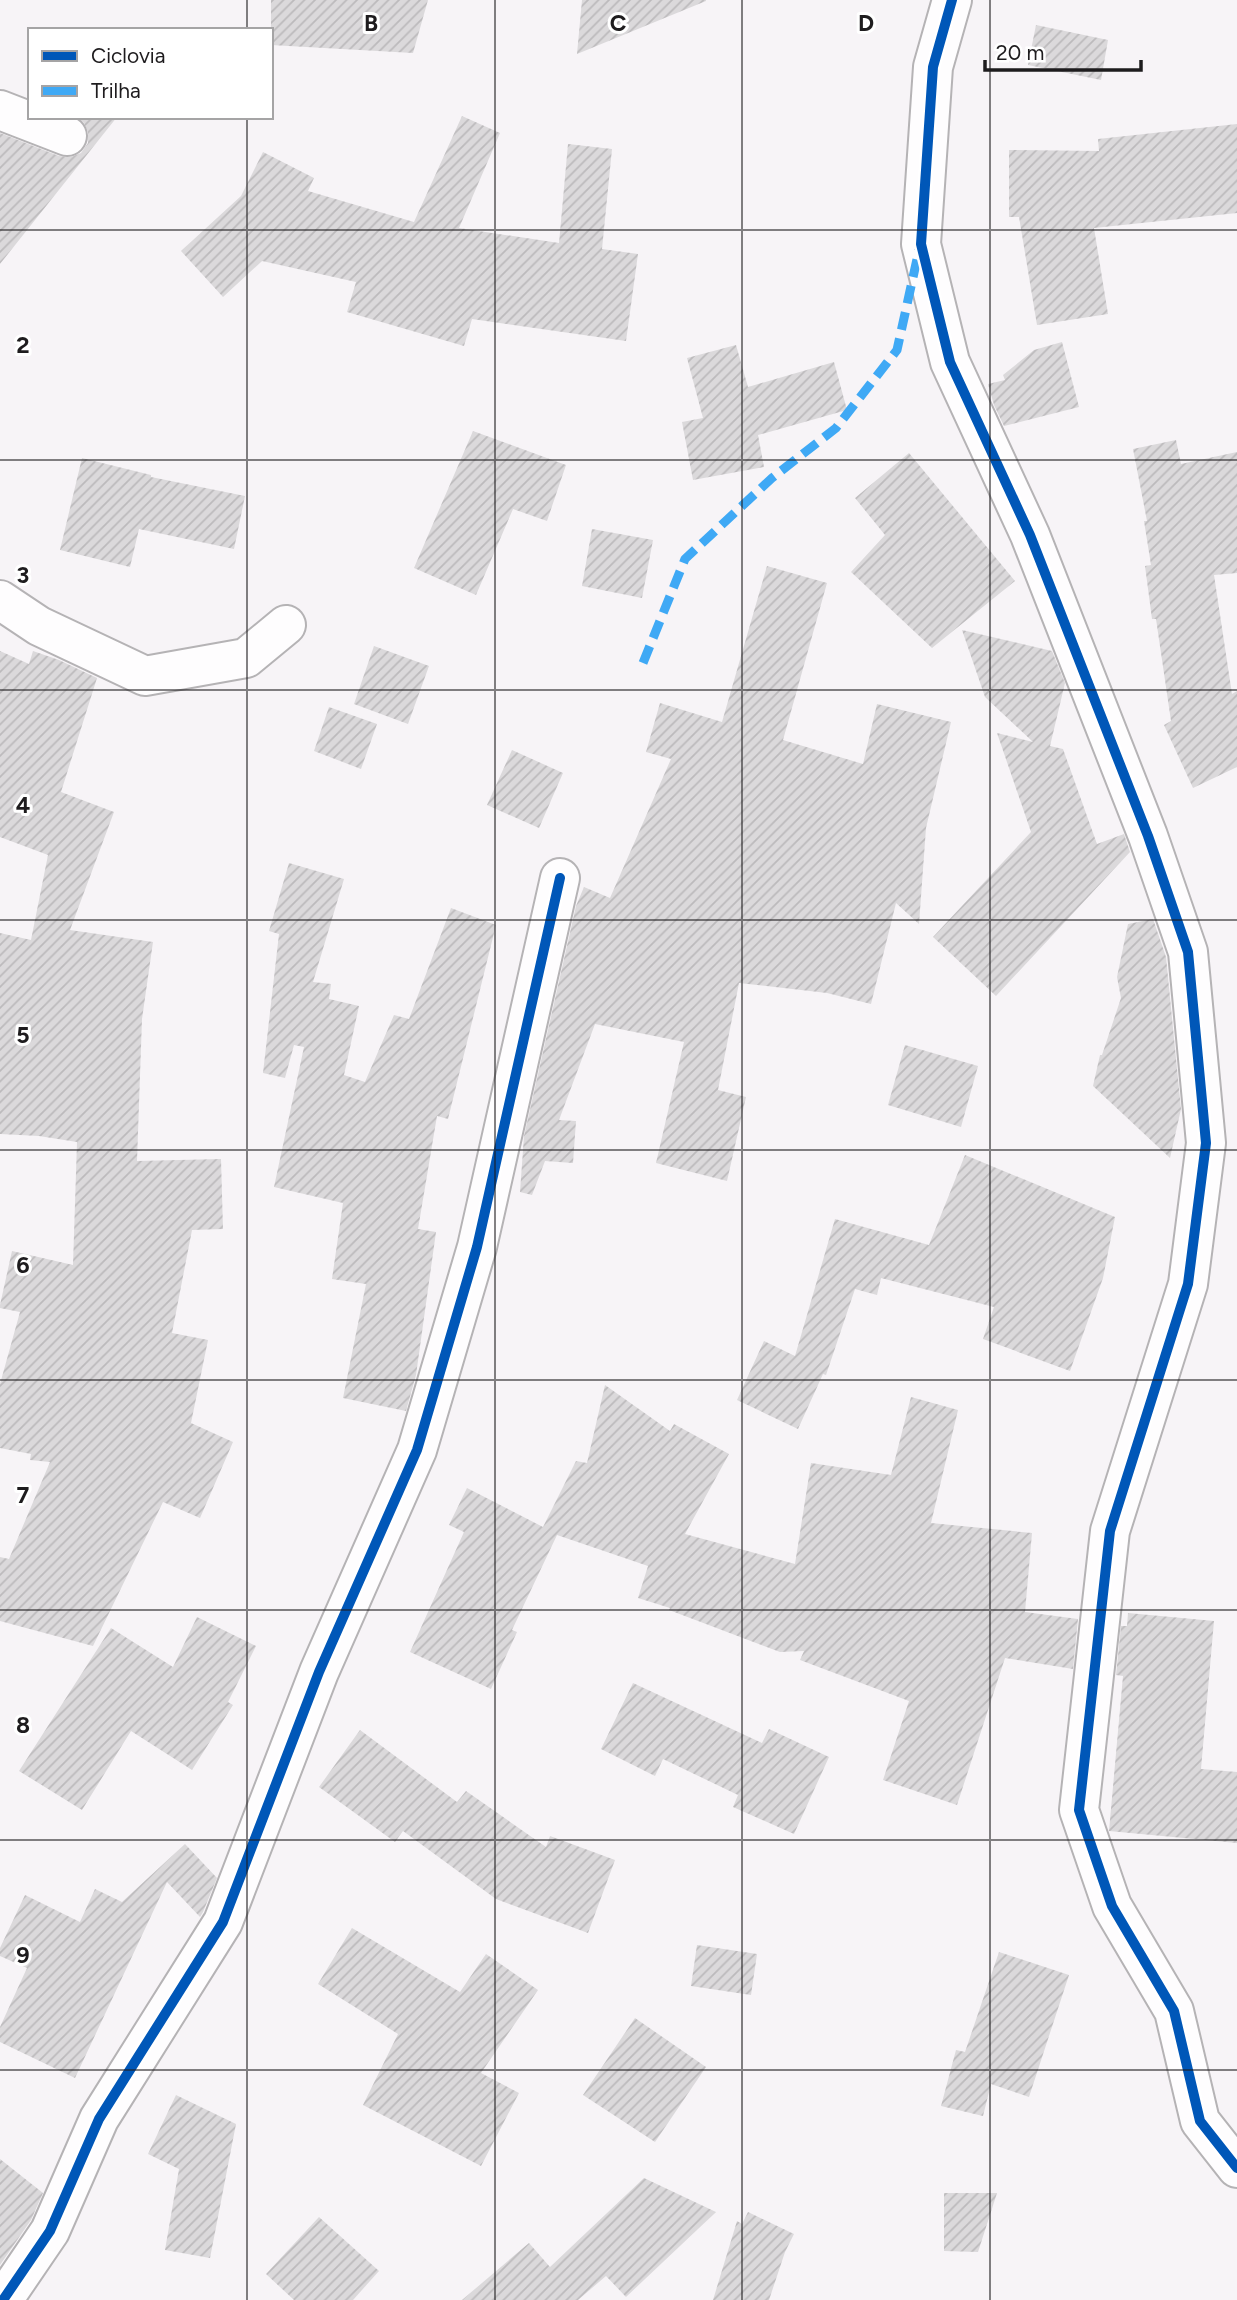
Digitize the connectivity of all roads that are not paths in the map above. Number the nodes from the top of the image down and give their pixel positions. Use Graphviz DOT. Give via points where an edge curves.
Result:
graph roads {
  1 [pos="952,0"];
  2 [pos="0,110"];
  3 [pos="67,136"];
  4 [pos="0,600"];
  5 [pos="286,625"];
  6 [pos="560,878"];
  7 [pos="1237,2168"];
  8 [pos="3,2300"];
  1 -- 7 [label="street" via="933,67 921,244 950,362 1030,535 1148,836 1188,952 1206,1143 1188,1284 1110,1531 1079,1810 1112,1906 1174,2011 1200,2121"];
  2 -- 3 [label="street"];
  4 -- 5 [label="street" via="39,626 145,676 246,658"];
  6 -- 8 [label="street" via="477,1247 417,1450 319,1672 223,1922 99,2119 50,2231"];
}
